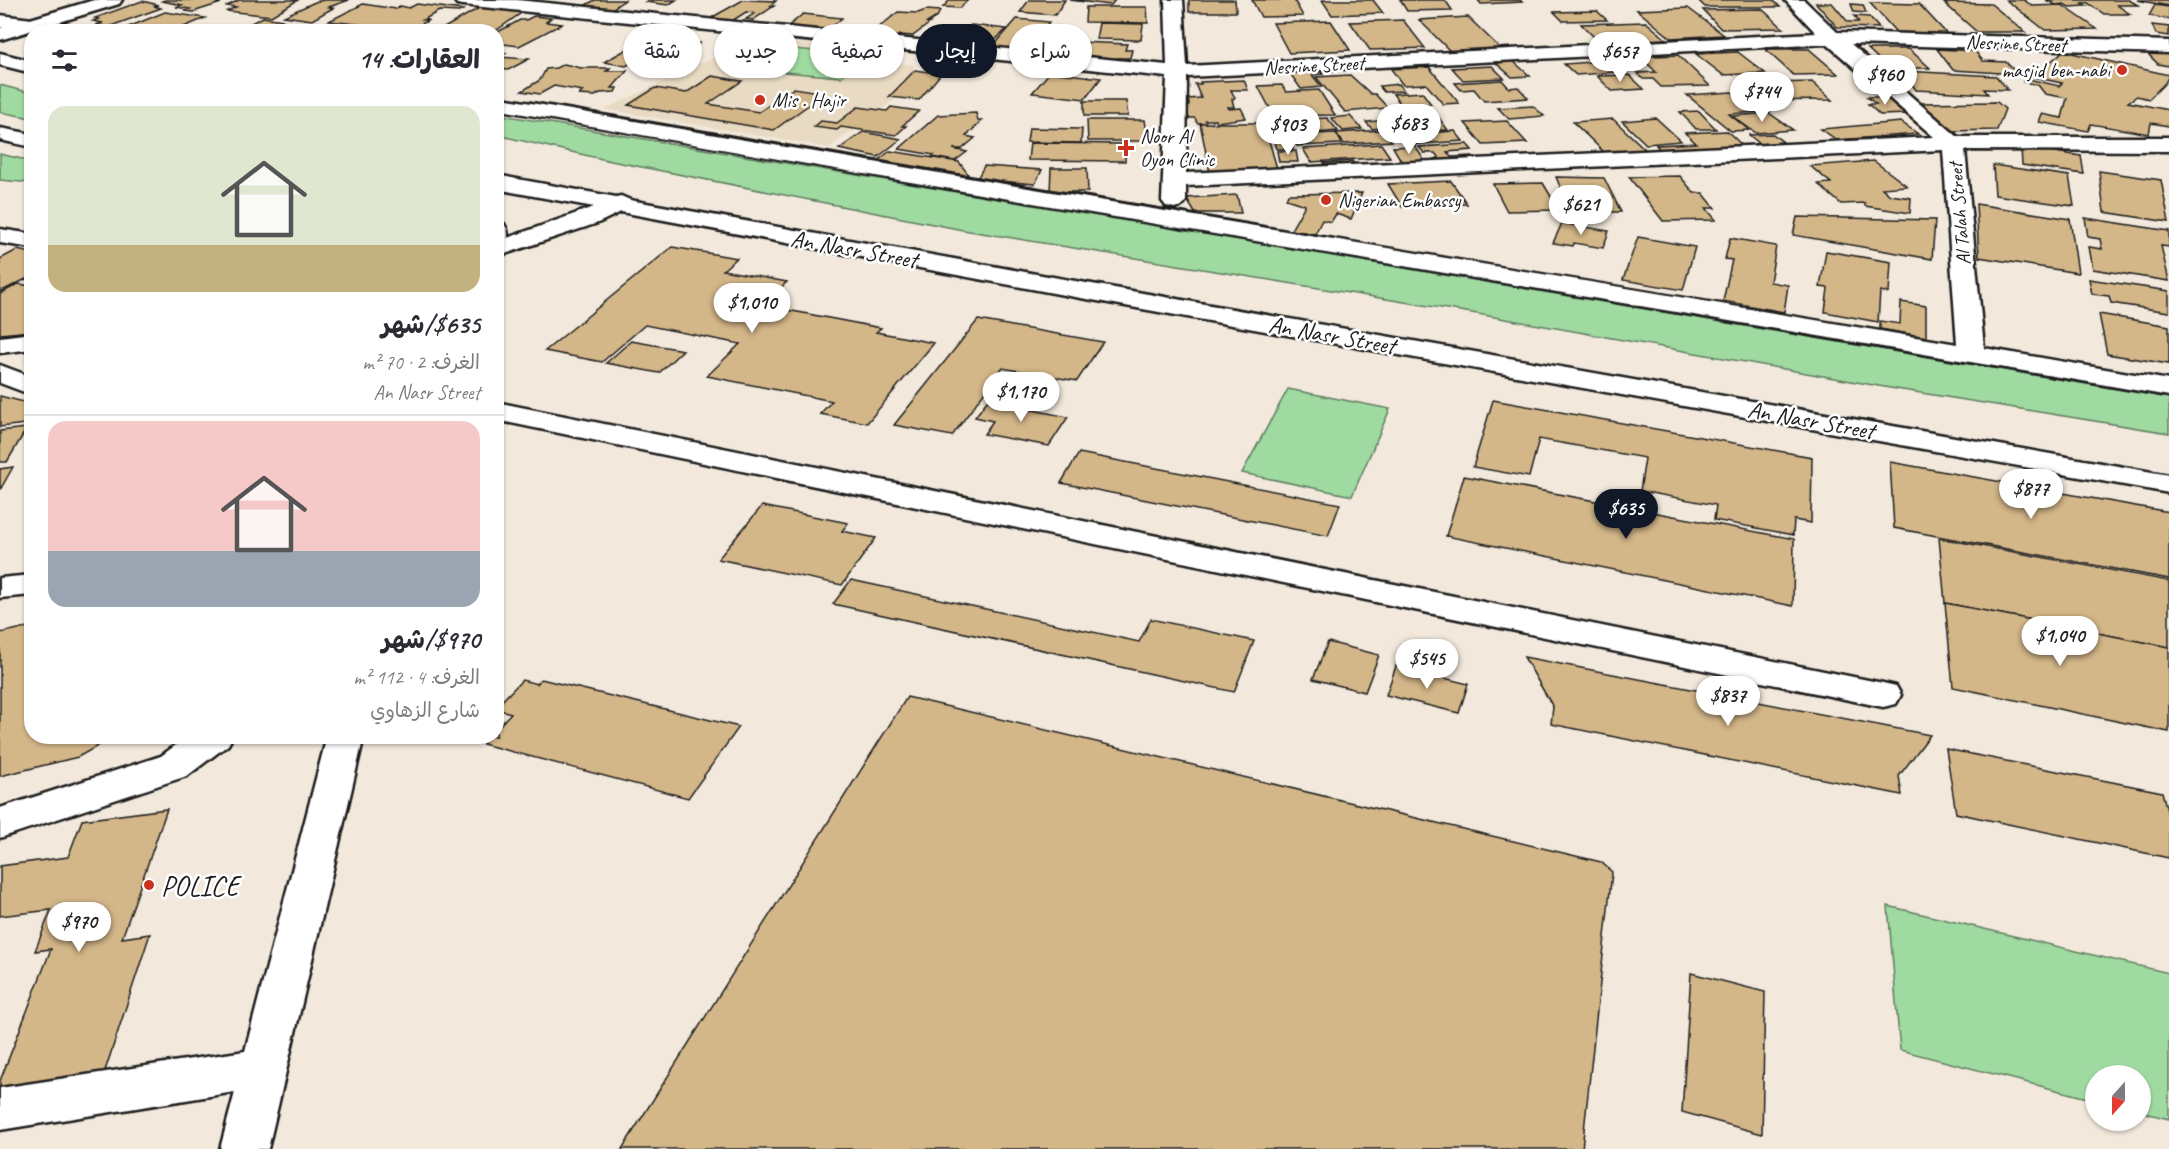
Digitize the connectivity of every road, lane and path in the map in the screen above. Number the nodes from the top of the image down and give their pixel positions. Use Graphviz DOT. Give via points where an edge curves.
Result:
graph roads {
  1 [pos="113,0"];
  2 [pos="463,0"];
  3 [pos="1174,0"];
  4 [pos="1794,0"];
  5 [pos="53,9"];
  6 [pos="33,24"];
  7 [pos="24,26"];
  8 [pos="0,30"];
  9 [pos="1832,38"];
  10 [pos="2169,47"];
  11 [pos="0,59"];
  12 [pos="24,65"];
  13 [pos="1177,72"];
  14 [pos="0,75"];
  15 [pos="24,80"];
  16 [pos="504,104"];
  17 [pos="0,126"];
  18 [pos="24,130"];
  19 [pos="0,134"];
  20 [pos="24,139"];
  21 [pos="1953,142"];
  22 [pos="2169,144"];
  23 [pos="504,170"];
  24 [pos="1176,180"];
  25 [pos="504,183"];
  26 [pos="624,199"];
  27 [pos="1171,221"];
  28 [pos="0,236"];
  29 [pos="24,240"];
  30 [pos="504,247"];
  31 [pos="24,342"];
  32 [pos="0,345"];
  33 [pos="1971,354"];
  34 [pos="0,373"];
  35 [pos="24,384"];
  36 [pos="2169,388"];
  37 [pos="504,413"];
  38 [pos="2169,462"];
  39 [pos="2169,484"];
  40 [pos="24,586"];
  41 [pos="0,588"];
  42 [pos="1882,695"];
  43 [pos="204,744"];
  44 [pos="344,744"];
  45 [pos="0,823"];
  46 [pos="264,1068"];
  47 [pos="0,1109"];
  48 [pos="244,1149"];
  1 -- 5 [label="main road"];
  2 -- 13 [label="main road, Nesrine Street"];
  3 -- 13 [label="main road"];
  4 -- 9 [label="main road, Al Talah Street"];
  5 -- 6 [label="main road"];
  7 -- 8 [label="main road"];
  9 -- 10 [label="main road, Nesrine Street"];
  9 -- 13 [label="main road, Nesrine Street"];
  9 -- 21 [label="main road, Al Talah Street"];
  11 -- 12 [label="main road"];
  13 -- 24 [label="main road"];
  14 -- 15 [label="main road"];
  16 -- 27 [label="main road"];
  17 -- 18 [label="main road"];
  19 -- 20 [label="main road"];
  21 -- 22 [label="main road"];
  21 -- 24 [label="main road"];
  21 -- 33 [label="main road, Al Talah Street"];
  23 -- 26 [label="main road, An Nasr Street"];
  24 -- 27 [label="main road"];
  25 -- 26 [label="main road, An Nasr Street"];
  26 -- 30 [label="main road" via="590,218"];
  26 -- 38 [label="main road, An Nasr Street"];
  26 -- 39 [label="main road, An Nasr Street" via="1052,285"];
  27 -- 33 [label="main road"];
  28 -- 29 [label="main road"];
  31 -- 32 [label="main road"];
  33 -- 36 [label="main road"];
  34 -- 35 [label="main road"];
  37 -- 42 [label="main road"];
  40 -- 41 [label="main road"];
  43 -- 45 [label="main road" via="174,766"];
  44 -- 46 [label="main road"];
  46 -- 47 [label="main road"];
  46 -- 48 [label="main road"];
}
